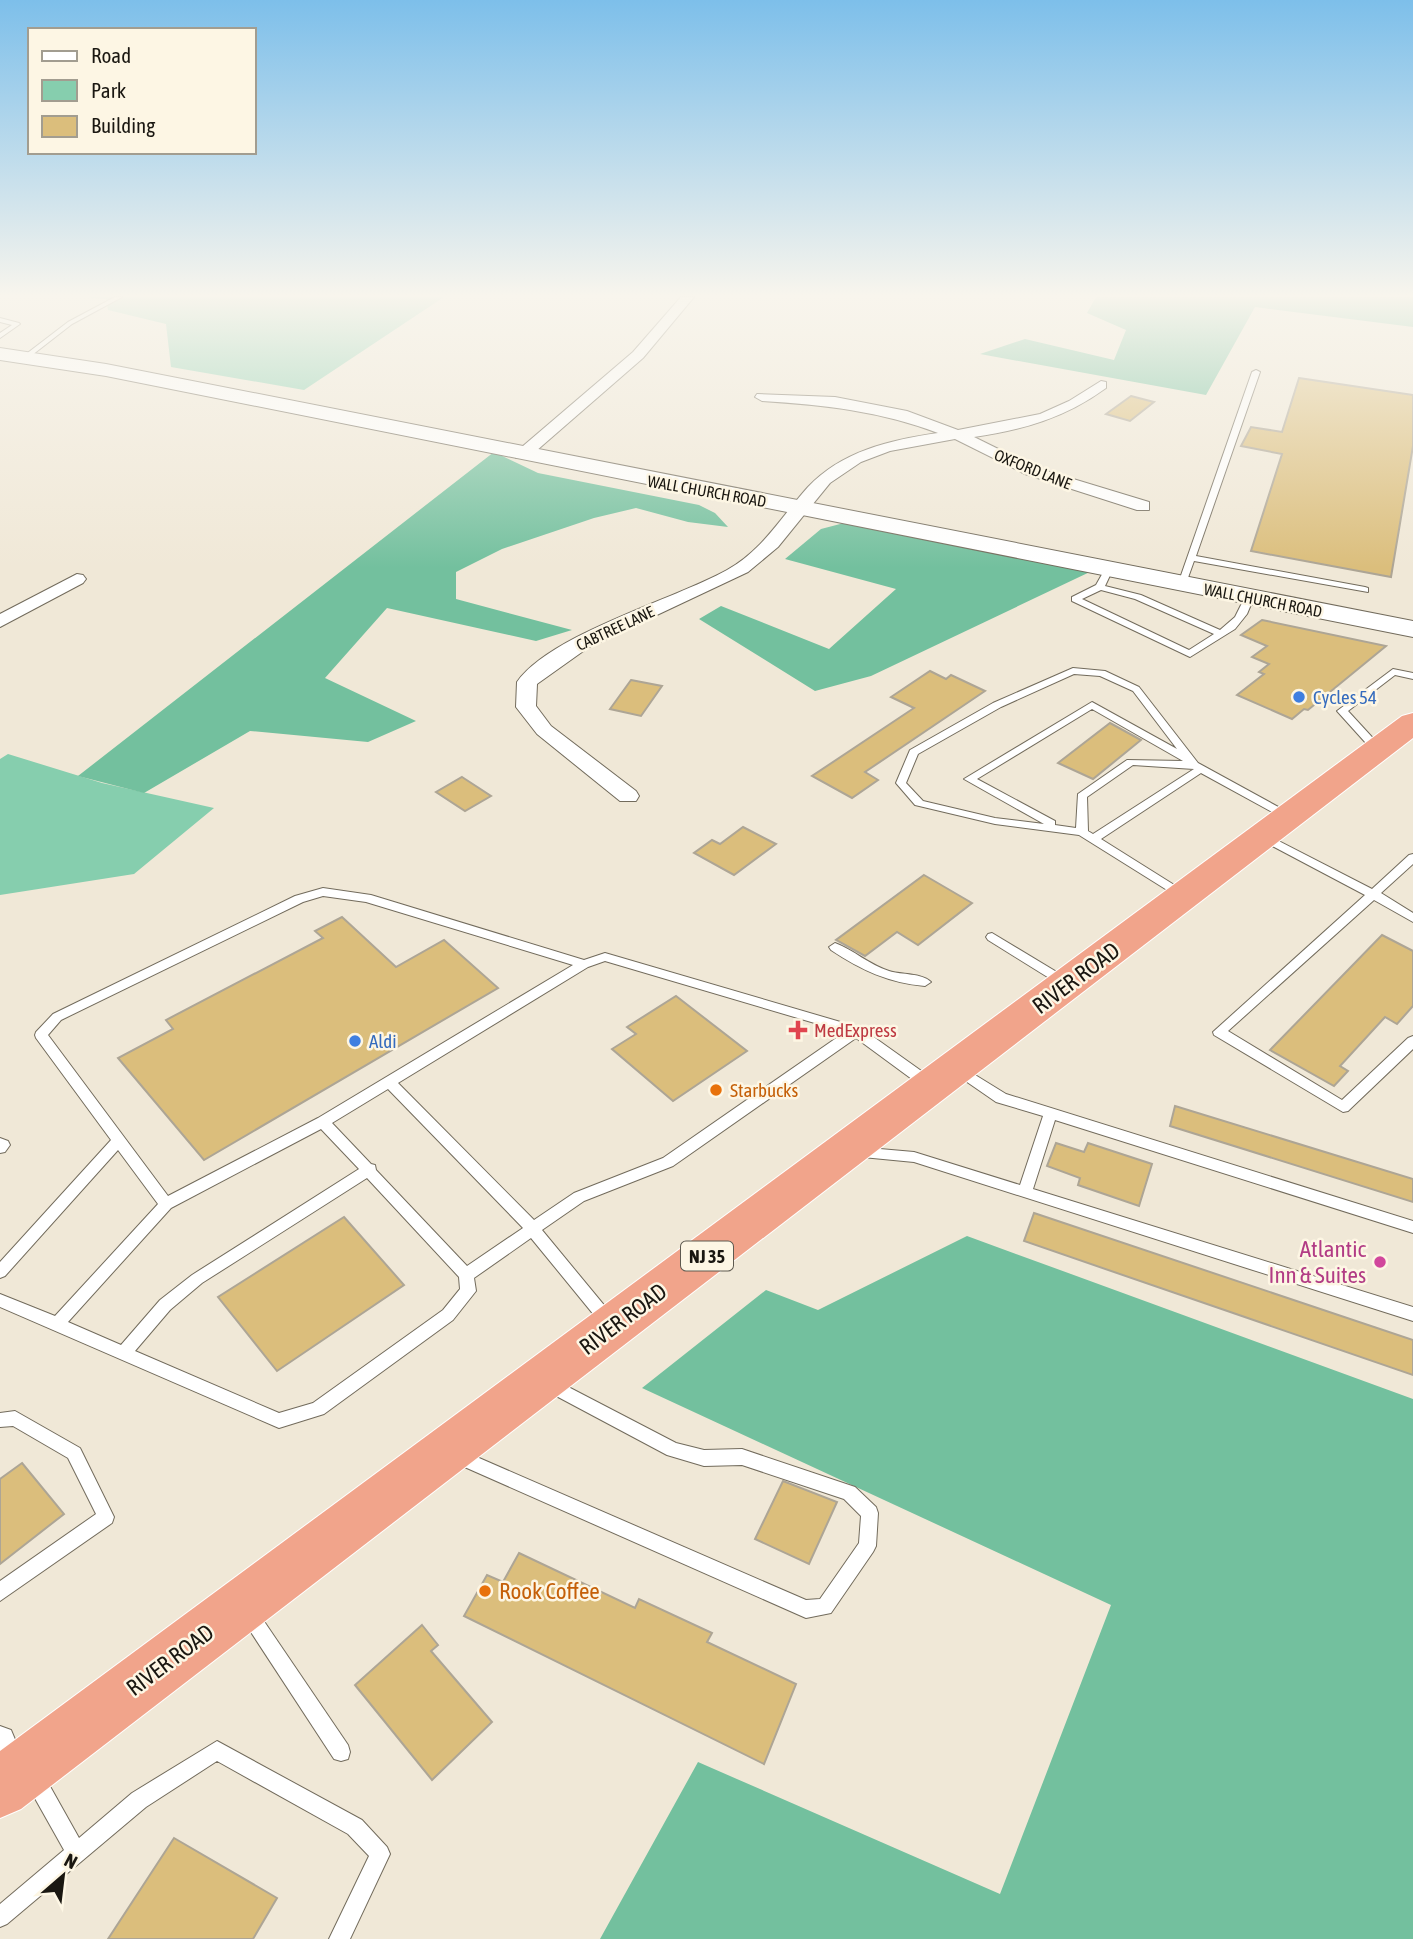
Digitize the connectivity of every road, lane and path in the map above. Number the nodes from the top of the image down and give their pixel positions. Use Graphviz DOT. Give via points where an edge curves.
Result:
graph roads {
  1 [pos="193,387"];
  2 [pos="600,387"];
  3 [pos="1098,387"];
  4 [pos="1251,387"];
  5 [pos="762,397"];
  6 [pos="958,435"];
  7 [pos="522,454"];
  8 [pos="1143,506"];
  9 [pos="798,508"];
  10 [pos="1190,558"];
  11 [pos="1104,578"];
  12 [pos="77,579"];
  13 [pos="1182,584"];
  14 [pos="1364,590"];
  15 [pos="1249,597"];
  16 [pos="0,621"];
  17 [pos="1413,629"];
  18 [pos="1221,634"];
  19 [pos="1413,676"];
  20 [pos="1395,737"];
  21 [pos="1198,767"];
  22 [pos="628,796"];
  23 [pos="1276,827"];
  24 [pos="1082,832"];
  25 [pos="1093,839"];
  26 [pos="1413,858"];
  27 [pos="1373,894"];
  28 [pos="1184,897"];
  29 [pos="1413,918"];
  30 [pos="992,937"];
  31 [pos="835,947"];
  32 [pos="584,964"];
  33 [pos="925,982"];
  34 [pos="1068,984"];
  35 [pos="856,1031"];
  36 [pos="1413,1041"];
  37 [pos="944,1077"];
  38 [pos="388,1083"];
  39 [pos="1050,1114"];
  40 [pos="323,1122"];
  41 [pos="118,1140"];
  42 [pos="846,1151"];
  43 [pos="370,1169"];
  44 [pos="1025,1190"];
  45 [pos="166,1204"];
  46 [pos="1413,1227"];
  47 [pos="532,1228"];
  48 [pos="0,1272"];
  49 [pos="466,1275"];
  50 [pos="0,1300"];
  51 [pos="1413,1314"];
  52 [pos="57,1324"];
  53 [pos="613,1326"];
  54 [pos="123,1353"];
  55 [pos="541,1380"];
  56 [pos="0,1420"];
  57 [pos="447,1451"];
  58 [pos="0,1592"];
  59 [pos="243,1605"];
  60 [pos="341,1752"];
  61 [pos="12,1766"];
  62 [pos="76,1853"];
  63 [pos="0,1917"];
  64 [pos="339,1939"];
  1 -- 7 [label="street, WALL CHURCH ROAD"];
  2 -- 7 [label="street"];
  3 -- 6 [label="street" via="1047,417"];
  4 -- 10 [label="lane"];
  5 -- 6 [label="street, OXFORD LANE" via="809,398 882,409"];
  6 -- 8 [label="street, OXFORD LANE" via="1031,471"];
  6 -- 9 [label="street" via="899,444 855,459 825,478"];
  7 -- 9 [label="street, WALL CHURCH ROAD"];
  9 -- 11 [label="street, WALL CHURCH ROAD"];
  9 -- 22 [label="street, CABTREE LANE" via="760,555 743,567 575,645 527,682 526,707 544,730"];
  10 -- 13 [label="lane"];
  10 -- 14 [label="lane"];
  11 -- 13 [label="street, WALL CHURCH ROAD"];
  11 -- 18 [label="lane"];
  11 -- 18 [label="lane" via="1075,599 1190,654"];
  12 -- 16 [label="street"];
  13 -- 15 [label="street, WALL CHURCH ROAD"];
  15 -- 17 [label="street, WALL CHURCH ROAD"];
  15 -- 18 [label="lane" via="1242,617"];
  19 -- 20 [label="lane" via="1394,672 1342,711"];
  20 -- 23 [label="highway, RIVER ROAD / NJ 35"];
  21 -- 23 [label="lane"];
  21 -- 24 [label="lane" via="1130,762 1082,796"];
  21 -- 24 [label="lane" via="1092,705 969,779 1045,821"];
  21 -- 24 [label="lane" via="1136,689 1102,673 1073,671 997,705 914,752 901,783 919,803 995,821"];
  21 -- 25 [label="lane"];
  23 -- 27 [label="lane"];
  23 -- 28 [label="highway, RIVER ROAD / NJ 35"];
  24 -- 25 [label="lane"];
  25 -- 28 [label="lane"];
  26 -- 27 [label="lane"];
  27 -- 29 [label="lane"];
  27 -- 36 [label="lane" via="1219,1032 1343,1107"];
  28 -- 34 [label="highway, RIVER ROAD / NJ 35"];
  30 -- 34 [label="lane"];
  31 -- 33 [label="lane" via="875,974"];
  32 -- 35 [label="lane" via="605,957"];
  32 -- 38 [label="lane"];
  32 -- 41 [label="lane" via="368,898 323,892 299,899 57,1017 41,1035"];
  34 -- 37 [label="highway, RIVER ROAD / NJ 35"];
  35 -- 37 [label="lane"];
  35 -- 47 [label="lane" via="668,1162 579,1197"];
  37 -- 39 [label="lane"];
  37 -- 42 [label="highway, RIVER ROAD / NJ 35"];
  38 -- 40 [label="lane"];
  38 -- 47 [label="lane"];
  39 -- 44 [label="lane"];
  39 -- 46 [label="lane"];
  40 -- 43 [label="lane"];
  40 -- 45 [label="lane"];
  41 -- 45 [label="lane"];
  41 -- 48 [label="lane"];
  42 -- 44 [label="lane" via="914,1157"];
  42 -- 53 [label="highway, RIVER ROAD / NJ 35"];
  43 -- 49 [label="lane"];
  43 -- 54 [label="lane" via="197,1279 165,1306"];
  44 -- 51 [label="lane"];
  45 -- 52 [label="lane"];
  47 -- 49 [label="lane"];
  47 -- 53 [label="lane"];
  49 -- 54 [label="lane" via="468,1291 448,1315 318,1409 279,1421"];
  50 -- 52 [label="lane"];
  52 -- 54 [label="lane"];
  53 -- 55 [label="highway, RIVER ROAD / NJ 35"];
  55 -- 57 [label="highway, RIVER ROAD / NJ 35"];
  55 -- 57 [label="lane" via="673,1450 704,1458 742,1457 849,1493 870,1513 867,1546 825,1607 806,1609"];
  56 -- 58 [label="lane" via="15,1418 74,1453 106,1517"];
  57 -- 59 [label="highway, RIVER ROAD / NJ 35"];
  59 -- 60 [label="lane"];
  59 -- 61 [label="highway, RIVER ROAD / NJ 35"];
  61 -- 62 [label="lane"];
  62 -- 63 [label="lane"];
  62 -- 64 [label="lane" via="139,1800 217,1750 355,1827 380,1854"];
}
